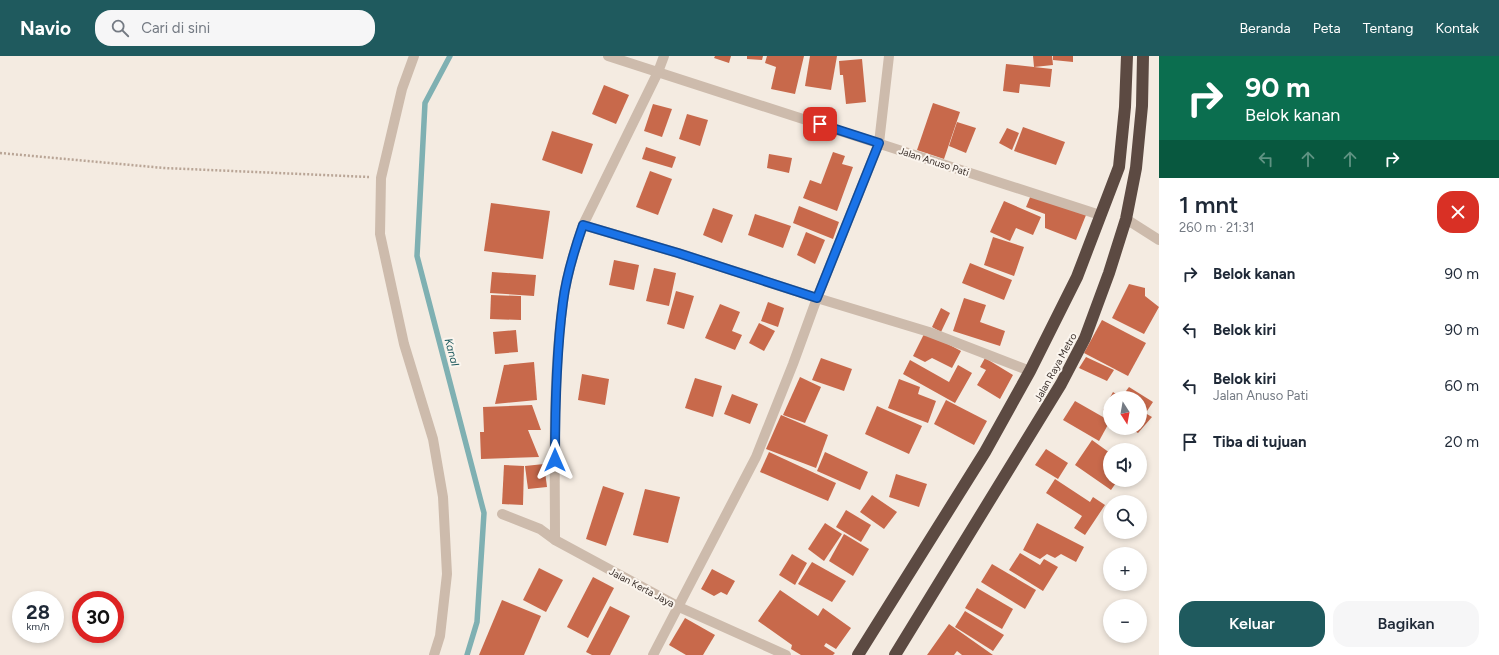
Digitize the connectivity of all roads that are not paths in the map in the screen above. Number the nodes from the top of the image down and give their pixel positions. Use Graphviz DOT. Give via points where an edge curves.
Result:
graph roads {
  1 [pos="414,56"];
  2 [pos="608,56"];
  3 [pos="664,56"];
  4 [pos="889,56"];
  5 [pos="1127,56"];
  6 [pos="1143,56"];
  7 [pos="658,72"];
  8 [pos="879,143"];
  9 [pos="1100,215"];
  10 [pos="1126,219"];
  11 [pos="583,225"];
  12 [pos="1159,240"];
  13 [pos="817,298"];
  14 [pos="1030,371"];
  15 [pos="502,514"];
  16 [pos="555,540"];
  17 [pos="679,607"];
  18 [pos="434,655"];
  19 [pos="653,655"];
  20 [pos="786,655"];
  21 [pos="858,655"];
  22 [pos="895,655"];
  1 -- 18 [label="street" via="402,89 381,178 380,234 404,344 432,439 443,497 447,574 440,636"];
  2 -- 7 [label="street, Jalan Anuso Pati"];
  3 -- 7 [label="street"];
  4 -- 8 [label="street"];
  5 -- 9 [label="highway" via="1119,167"];
  6 -- 10 [label="highway, Jalan Raya Metro" via="1142,106 1136,168"];
  7 -- 8 [label="street, Jalan Anuso Pati"];
  7 -- 11 [label="street"];
  8 -- 9 [label="street, Jalan Anuso Pati"];
  8 -- 13 [label="street"];
  9 -- 14 [label="highway" via="1077,277"];
  10 -- 12 [label="street"];
  10 -- 22 [label="highway, Jalan Raya Metro" via="1085,338 1061,384"];
  11 -- 13 [label="street"];
  11 -- 16 [label="street" via="563,301 555,397"];
  13 -- 14 [label="street" via="929,332"];
  13 -- 17 [label="street" via="756,457"];
  14 -- 21 [label="highway" via="985,452"];
  15 -- 16 [label="street, Jalan Kerta Jaya" via="540,529"];
  16 -- 17 [label="street, Jalan Kerta Jaya"];
  17 -- 19 [label="street"];
  17 -- 20 [label="street, Jalan Kerta Jaya"];
}
